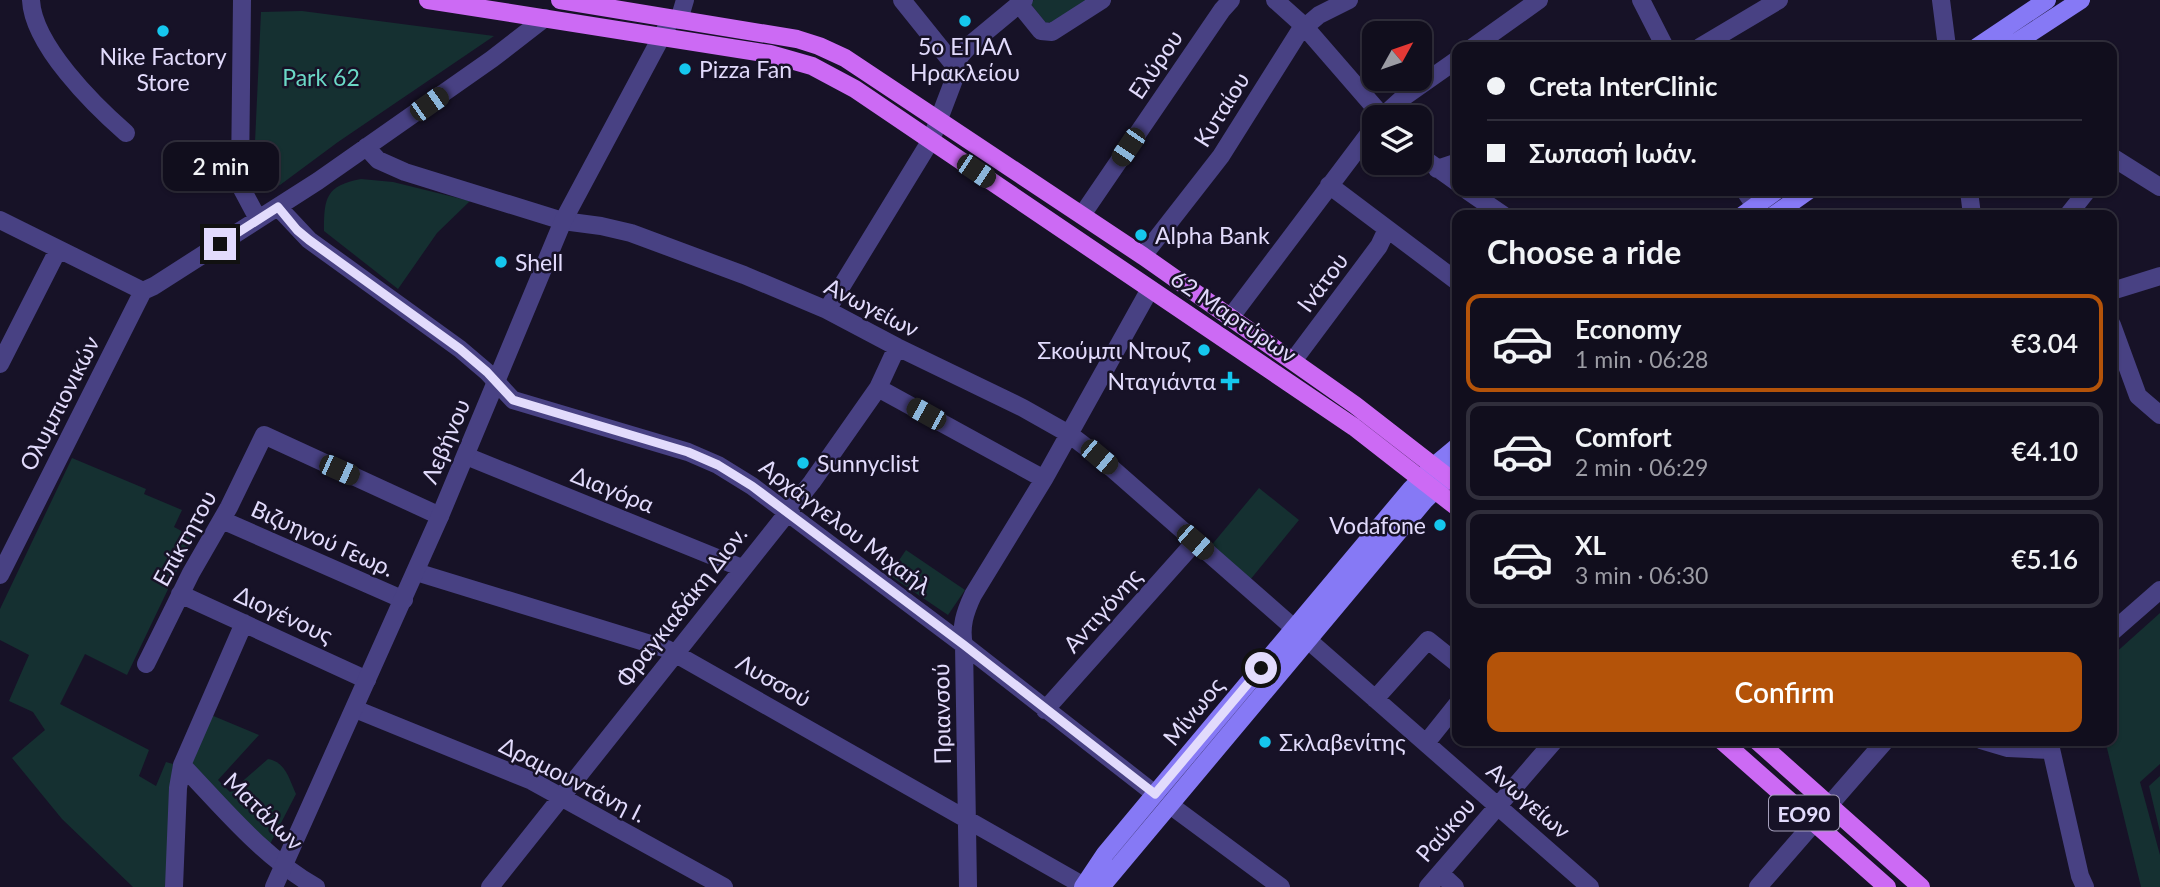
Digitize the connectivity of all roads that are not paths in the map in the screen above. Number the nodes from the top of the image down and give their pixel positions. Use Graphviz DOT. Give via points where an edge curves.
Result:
graph roads {
  1 [pos="31,0"];
  2 [pos="242,0"];
  3 [pos="428,0"];
  4 [pos="560,0"];
  5 [pos="685,0"];
  6 [pos="902,0"];
  7 [pos="1102,0"];
  8 [pos="1275,0"];
  9 [pos="1349,0"];
  10 [pos="1539,0"];
  11 [pos="1641,0"];
  12 [pos="1779,0"];
  13 [pos="1941,0"];
  14 [pos="2047,0"];
  15 [pos="2081,0"];
  16 [pos="1022,2"];
  17 [pos="1222,3"];
  18 [pos="545,18"];
  19 [pos="675,19"];
  20 [pos="1304,26"];
  21 [pos="662,36"];
  22 [pos="1481,42"];
  23 [pos="1662,42"];
  24 [pos="1708,42"];
  25 [pos="1946,42"];
  26 [pos="1984,42"];
  27 [pos="2017,42"];
  28 [pos="1452,63"];
  29 [pos="955,66"];
  30 [pos="1372,105"];
  31 [pos="1395,105"];
  32 [pos="939,120"];
  33 [pos="126,133"];
  34 [pos="931,140"];
  35 [pos="1362,142"];
  36 [pos="366,147"];
  37 [pos="2117,160"];
  38 [pos="1452,164"];
  39 [pos="1432,165"];
  40 [pos="1437,169"];
  41 [pos="1452,179"];
  42 [pos="1329,185"];
  43 [pos="2160,187"];
  44 [pos="1475,196"];
  45 [pos="1765,196"];
  46 [pos="1801,196"];
  47 [pos="2083,196"];
  48 [pos="1748,204"];
  49 [pos="278,207"];
  50 [pos="1496,210"];
  51 [pos="1781,210"];
  52 [pos="2072,210"];
  53 [pos="1082,215"];
  54 [pos="258,219"];
  55 [pos="0,220"];
  56 [pos="563,221"];
  57 [pos="1387,229"];
  58 [pos="58,250"];
  59 [pos="1143,256"];
  60 [pos="2160,276"];
  61 [pos="1452,278"];
  62 [pos="1150,289"];
  63 [pos="2117,289"];
  64 [pos="143,291"];
  65 [pos="827,310"];
  66 [pos="1230,318"];
  67 [pos="2117,340"];
  68 [pos="897,347"];
  69 [pos="1293,361"];
  70 [pos="0,364"];
  71 [pos="496,381"];
  72 [pos="878,388"];
  73 [pos="2160,415"];
  74 [pos="1069,434"];
  75 [pos="466,456"];
  76 [pos="1452,458"];
  77 [pos="1442,477"];
  78 [pos="1044,479"];
  79 [pos="1452,496"];
  80 [pos="787,512"];
  81 [pos="440,516"];
  82 [pos="222,520"];
  83 [pos="7,541"];
  84 [pos="1195,542"];
  85 [pos="742,568"];
  86 [pos="416,572"];
  87 [pos="0,575"];
  88 [pos="2160,590"];
  89 [pos="180,594"];
  90 [pos="404,600"];
  91 [pos="244,623"];
  92 [pos="2117,628"];
  93 [pos="1301,635"];
  94 [pos="964,645"];
  95 [pos="674,652"];
  96 [pos="1452,659"];
  97 [pos="146,664"];
  98 [pos="368,680"];
  99 [pos="1375,699"];
  100 [pos="355,709"];
  101 [pos="1045,710"];
  102 [pos="1452,710"];
  103 [pos="1426,743"];
  104 [pos="1550,746"];
  105 [pos="1728,746"];
  106 [pos="1763,746"];
  107 [pos="1881,746"];
  108 [pos="2002,746"];
  109 [pos="2035,746"];
  110 [pos="2049,746"];
  111 [pos="182,765"];
  112 [pos="561,796"];
  113 [pos="1162,799"];
  114 [pos="1498,805"];
  115 [pos="1829,805"];
  116 [pos="968,820"];
  117 [pos="1814,822"];
  118 [pos="284,867"];
  119 [pos="1440,873"];
  120 [pos="1875,883"];
  121 [pos="2081,884"];
  122 [pos="174,887"];
  123 [pos="274,887"];
  124 [pos="316,887"];
  125 [pos="490,887"];
  126 [pos="724,887"];
  127 [pos="968,887"];
  128 [pos="1089,887"];
  129 [pos="1281,887"];
  130 [pos="1428,887"];
  131 [pos="1455,887"];
  132 [pos="1590,887"];
  133 [pos="1758,887"];
  134 [pos="1921,887"];
  1 -- 33 [label="street" via="51,52 96,107"];
  2 -- 54 [label="street" via="240,176"];
  3 -- 18 [label="main road, 62 Μαρτύρων"];
  4 -- 19 [label="main road, 62 Μαρτύρων"];
  5 -- 19 [label="street, Λεβήνου"];
  6 -- 29 [label="street"];
  7 -- 16 [label="street" via="1052,32 1041,31"];
  8 -- 20 [label="street"];
  9 -- 20 [label="street, Κυταίου"];
  10 -- 22 [label="street"];
  11 -- 23 [label="street"];
  12 -- 24 [label="street"];
  13 -- 25 [label="street"];
  14 -- 26 [label="main road"];
  15 -- 27 [label="main road"];
  16 -- 29 [label="street" via="971,44"];
  17 -- 53 [label="street, Ελύρου"];
  18 -- 21 [label="main road, 62 Μαρτύρων"];
  18 -- 36 [label="street"];
  19 -- 21 [label="street, Λεβήνου"];
  19 -- 32 [label="main road, 62 Μαρτύρων" via="819,46"];
  20 -- 30 [label="street"];
  20 -- 59 [label="street, Κυταίου" via="1221,156"];
  21 -- 34 [label="main road, 62 Μαρτύρων" via="801,61 855,89"];
  21 -- 56 [label="street, Λεβήνου"];
  28 -- 31 [label="street"];
  29 -- 32 [label="street"];
  32 -- 34 [label="street"];
  32 -- 53 [label="main road, 62 Μαρτύρων"];
  34 -- 62 [label="main road, 62 Μαρτύρων"];
  34 -- 65 [label="street"];
  35 -- 42 [label="street"];
  36 -- 49 [label="street"];
  36 -- 56 [label="street, Ανωγείων" via="393,168"];
  37 -- 43 [label="street"];
  38 -- 40 [label="street"];
  39 -- 40 [label="street"];
  40 -- 41 [label="street"];
  42 -- 57 [label="street"];
  42 -- 66 [label="street"];
  44 -- 50 [label="street"];
  45 -- 48 [label="main road"];
  46 -- 51 [label="main road"];
  47 -- 52 [label="street"];
  49 -- 54 [label="street"];
  49 -- 71 [label="street, Αρχάγγελου Μιχαήλ" via="309,240 431,327"];
  53 -- 59 [label="main road, 62 Μαρτύρων"];
  54 -- 64 [label="street"];
  55 -- 58 [label="street"];
  56 -- 65 [label="street, Ανωγείων" via="631,233"];
  56 -- 71 [label="street, Λεβήνου"];
  57 -- 61 [label="street"];
  57 -- 69 [label="street, Ινάτου" via="1380,246"];
  58 -- 64 [label="street"];
  58 -- 70 [label="street"];
  59 -- 66 [label="main road, 62 Μαρτύρων"];
  60 -- 63 [label="street"];
  62 -- 74 [label="street, Πριανσού"];
  62 -- 77 [label="main road, 62 Μαρτύρων" via="1354,427"];
  64 -- 83 [label="street, Ολυμπιονικών"];
  65 -- 68 [label="street, Ανωγείων"];
  66 -- 69 [label="main road, 62 Μαρτύρων"];
  67 -- 73 [label="street" via="2138,397"];
  68 -- 72 [label="street, Φραγκιαδάκη Διον."];
  68 -- 74 [label="street, Ανωγείων"];
  69 -- 77 [label="main road, 62 Μαρτύρων" via="1381,424"];
  71 -- 75 [label="street, Λεβήνου"];
  71 -- 80 [label="street, Αρχάγγελου Μιχαήλ" via="520,403 706,459"];
  72 -- 78 [label="street"];
  72 -- 80 [label="street, Φραγκιαδάκη Διον."];
  74 -- 78 [label="street, Πριανσού"];
  74 -- 84 [label="street, Ανωγείων"];
  75 -- 81 [label="street, Λεβήνου"];
  75 -- 85 [label="street, Διαγόρα"];
  76 -- 77 [label="main road, Μίνωος"];
  77 -- 79 [label="main road, 62 Μαρτύρων"];
  77 -- 93 [label="main road, Μίνωος"];
  78 -- 94 [label="street, Πριανσού" via="970,602 962,627"];
  80 -- 85 [label="street, Φραγκιαδάκη Διον."];
  80 -- 94 [label="street, Αρχάγγελου Μιχαήλ"];
  81 -- 82 [label="street, Επίκτητου" via="264,435"];
  81 -- 86 [label="street, Λεβήνου"];
  82 -- 89 [label="street, Επίκτητου"];
  82 -- 90 [label="street, Βιζυηνού Γεωρ."];
  83 -- 87 [label="street, Ολυμπιονικών"];
  84 -- 93 [label="street, Ανωγείων"];
  84 -- 101 [label="street, Αντιγόνης"];
  85 -- 95 [label="street, Φραγκιαδάκη Διον."];
  86 -- 90 [label="street, Λεβήνου"];
  86 -- 95 [label="street, Λυσσού"];
  88 -- 92 [label="street"];
  89 -- 91 [label="street, Διογένους"];
  89 -- 97 [label="street, Επίκτητου"];
  90 -- 98 [label="street, Λεβήνου"];
  91 -- 98 [label="street, Διογένους"];
  91 -- 111 [label="street"];
  93 -- 99 [label="street, Ανωγείων"];
  93 -- 113 [label="main road, Μίνωος"];
  94 -- 101 [label="street, Αρχάγγελου Μιχαήλ"];
  94 -- 116 [label="street, Πριανσού"];
  95 -- 112 [label="street, Φραγκιαδάκη Διον."];
  95 -- 116 [label="street, Λυσσού"];
  96 -- 99 [label="street" via="1428,640"];
  98 -- 100 [label="street, Λεβήνου"];
  99 -- 103 [label="street, Ανωγείων"];
  100 -- 112 [label="street, Δραμουντάνη Ι."];
  100 -- 118 [label="street, Λεβήνου"];
  101 -- 113 [label="street, Αρχάγγελου Μιχαήλ"];
  102 -- 103 [label="street"];
  103 -- 114 [label="street, Ανωγείων"];
  104 -- 114 [label="street, Ραύκου"];
  105 -- 117 [label="main road, ΕΟ90"];
  106 -- 115 [label="main road, ΕΟ90"];
  107 -- 115 [label="street"];
  108 -- 109 [label="street"];
  110 -- 121 [label="street"];
  111 -- 118 [label="street, Ματάλων"];
  111 -- 122 [label="street"];
  112 -- 125 [label="street, Φραγκιαδάκη Διον."];
  112 -- 126 [label="street, Δραμουντάνη Ι."];
  113 -- 128 [label="main road, Μίνωος"];
  113 -- 129 [label="street, Αρχάγγελου Μιχαήλ"];
  114 -- 119 [label="street, Ραύκου"];
  114 -- 132 [label="street, Ανωγείων"];
  115 -- 117 [label="street"];
  115 -- 134 [label="main road, ΕΟ90"];
  116 -- 127 [label="street, Πριανσού"];
  116 -- 128 [label="street, Λυσσού"];
  117 -- 120 [label="main road, ΕΟ90"];
  117 -- 133 [label="street"];
  118 -- 123 [label="street, Λεβήνου"];
  118 -- 124 [label="street, Ματάλων"];
  119 -- 130 [label="street, Ραύκου"];
  119 -- 131 [label="street"];
}
